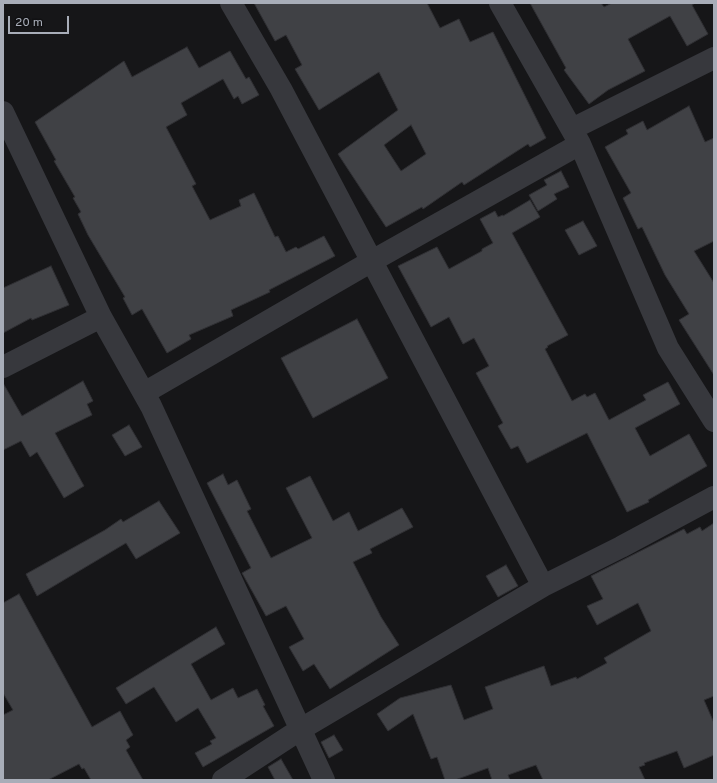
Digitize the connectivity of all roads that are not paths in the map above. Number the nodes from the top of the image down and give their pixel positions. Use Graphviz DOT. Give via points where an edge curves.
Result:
graph roads {
  1 [pos="231,3"];
  2 [pos="500,3"];
  3 [pos="714,58"];
  4 [pos="3,112"];
  5 [pos="576,137"];
  6 [pos="372,261"];
  7 [pos="101,317"];
  8 [pos="3,367"];
  9 [pos="144,393"];
  10 [pos="714,421"];
  11 [pos="714,497"];
  12 [pos="543,586"];
  13 [pos="301,729"];
  14 [pos="223,780"];
  15 [pos="324,780"];
  1 -- 6 [label="street" via="281,89"];
  2 -- 5 [label="street"];
  3 -- 5 [label="street"];
  4 -- 7 [label="street"];
  5 -- 6 [label="street"];
  5 -- 10 [label="street" via="668,348"];
  6 -- 9 [label="street"];
  6 -- 12 [label="street"];
  7 -- 8 [label="street"];
  7 -- 9 [label="street"];
  9 -- 13 [label="street"];
  11 -- 12 [label="street"];
  12 -- 13 [label="street"];
  13 -- 14 [label="street"];
  13 -- 15 [label="street"];
}
